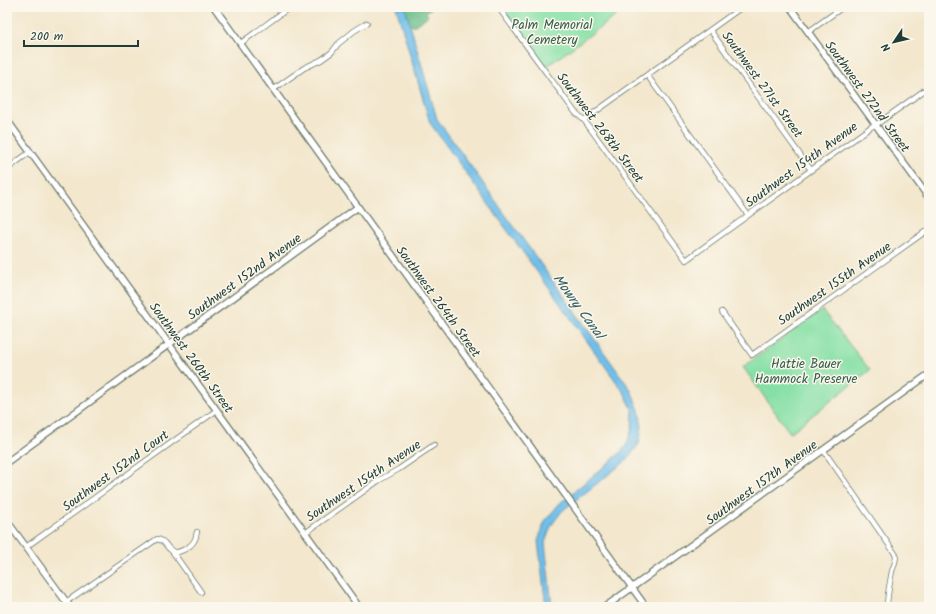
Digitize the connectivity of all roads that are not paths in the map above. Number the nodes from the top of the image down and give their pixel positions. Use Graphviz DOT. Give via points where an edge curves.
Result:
graph roads {
  1 [pos="223,7"];
  2 [pos="226,7"];
  3 [pos="290,7"];
  4 [pos="498,7"];
  5 [pos="742,7"];
  6 [pos="790,7"];
  7 [pos="843,7"];
  8 [pos="216,9"];
  9 [pos="367,23"];
  10 [pos="710,30"];
  11 [pos="808,32"];
  12 [pos="240,43"];
  13 [pos="647,75"];
  14 [pos="929,87"];
  15 [pos="274,89"];
  16 [pos="7,120"];
  17 [pos="584,120"];
  18 [pos="876,125"];
  19 [pos="30,152"];
  20 [pos="7,169"];
  21 [pos="811,170"];
  22 [pos="929,198"];
  23 [pos="358,208"];
  24 [pos="748,215"];
  25 [pos="929,229"];
  26 [pos="686,260"];
  27 [pos="722,312"];
  28 [pos="169,344"];
  29 [pos="929,374"];
  30 [pos="217,410"];
  31 [pos="434,445"];
  32 [pos="824,451"];
  33 [pos="7,462"];
  34 [pos="7,521"];
  35 [pos="197,532"];
  36 [pos="305,533"];
  37 [pos="26,547"];
  38 [pos="172,551"];
  39 [pos="632,588"];
  40 [pos="201,592"];
  41 [pos="66,602"];
  42 [pos="70,607"];
  43 [pos="359,607"];
  44 [pos="605,607"];
  45 [pos="646,607"];
  46 [pos="888,607"];
  1 -- 2 [label="street"];
  1 -- 8 [label="street"];
  3 -- 12 [label="street"];
  4 -- 17 [label="street, Southwest 268th Street" via="575,112"];
  5 -- 10 [label="street"];
  6 -- 11 [label="street, Southwest 272nd Street"];
  7 -- 11 [label="street"];
  8 -- 12 [label="street, Southwest 264th Street"];
  9 -- 15 [label="street" via="338,44 322,60 304,68"];
  10 -- 13 [label="street"];
  10 -- 21 [label="street, Southwest 271st Street"];
  11 -- 18 [label="street, Southwest 272nd Street"];
  12 -- 15 [label="street, Southwest 264th Street"];
  13 -- 17 [label="street"];
  13 -- 24 [label="street"];
  14 -- 18 [label="street, Southwest 154th Avenue"];
  15 -- 23 [label="street, Southwest 264th Street"];
  16 -- 19 [label="street, Southwest 260th Street"];
  17 -- 26 [label="street, Southwest 268th Street"];
  18 -- 21 [label="street, Southwest 154th Avenue"];
  18 -- 22 [label="street, Southwest 272nd Street"];
  19 -- 20 [label="street"];
  19 -- 28 [label="street, Southwest 260th Street"];
  21 -- 24 [label="street, Southwest 154th Avenue"];
  23 -- 28 [label="street, Southwest 152nd Avenue"];
  23 -- 39 [label="street, Southwest 264th Street"];
  24 -- 26 [label="street, Southwest 154th Avenue"];
  25 -- 27 [label="street, Southwest 155th Avenue" via="752,355"];
  28 -- 30 [label="street, Southwest 260th Street"];
  28 -- 33 [label="street, Southwest 152nd Avenue"];
  29 -- 32 [label="street, Southwest 157th Avenue"];
  30 -- 36 [label="street, Southwest 260th Street"];
  30 -- 37 [label="street, Southwest 152nd Court"];
  31 -- 36 [label="street, Southwest 154th Avenue"];
  32 -- 39 [label="street, Southwest 157th Avenue"];
  32 -- 46 [label="street" via="896,555"];
  34 -- 37 [label="street"];
  35 -- 38 [label="street" via="194,542 188,547 177,552"];
  36 -- 43 [label="street, Southwest 260th Street"];
  37 -- 41 [label="street"];
  38 -- 40 [label="street"];
  38 -- 41 [label="street" via="162,540 157,539"];
  39 -- 44 [label="street, Southwest 157th Avenue"];
  39 -- 45 [label="street, Southwest 264th Street"];
  41 -- 42 [label="street"];
}
